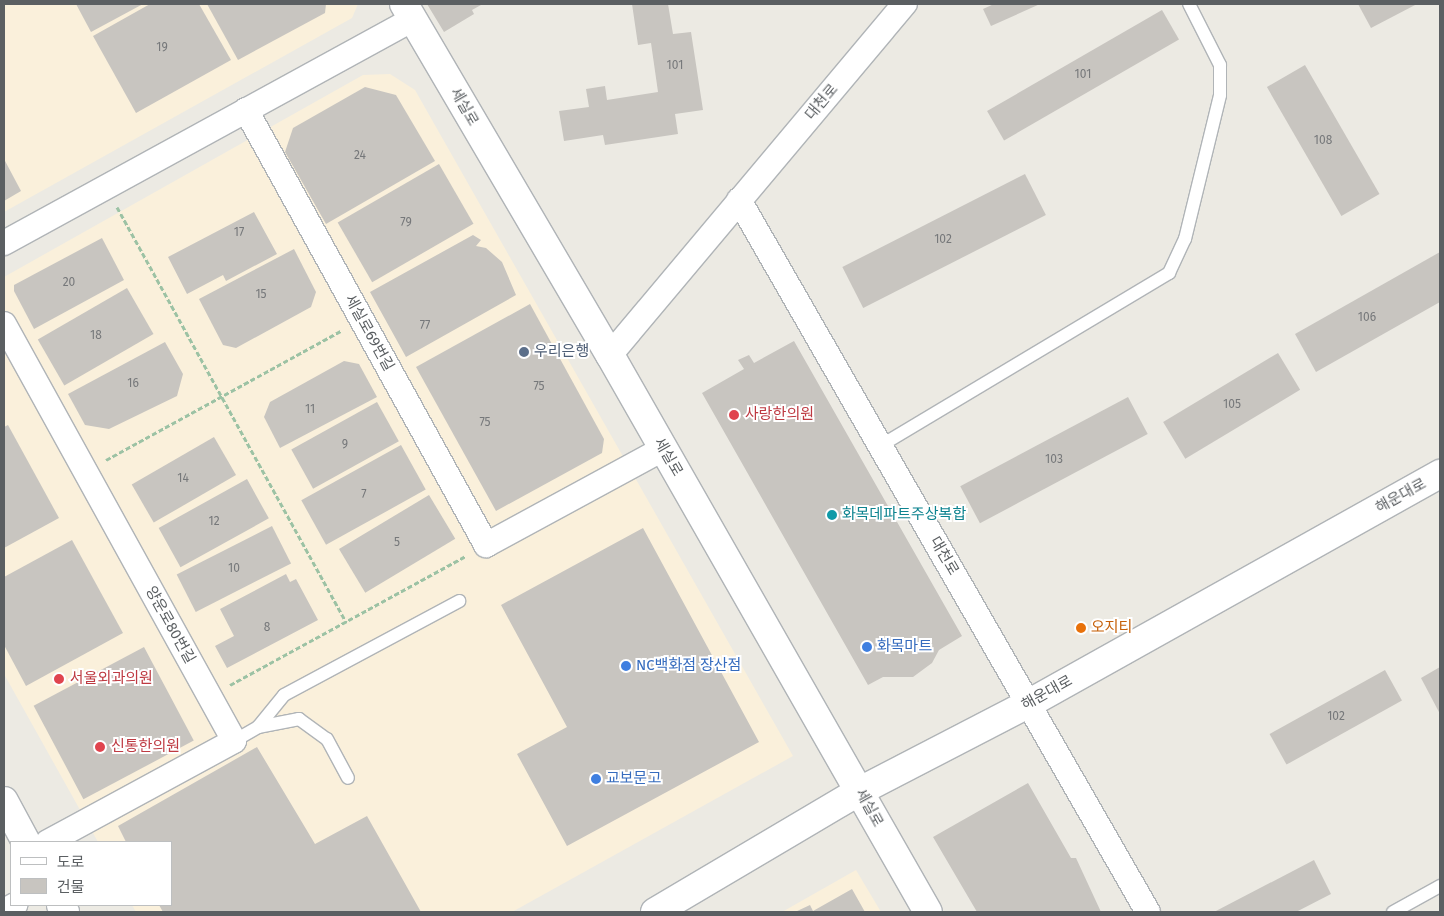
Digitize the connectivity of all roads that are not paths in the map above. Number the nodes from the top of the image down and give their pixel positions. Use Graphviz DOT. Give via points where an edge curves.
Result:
graph roads {
  1 [pos="905,4"];
  2 [pos="1189,4"];
  3 [pos="408,11"];
  4 [pos="246,110"];
  5 [pos="739,200"];
  6 [pos="4,243"];
  7 [pos="4,324"];
  8 [pos="610,355"];
  9 [pos="880,446"];
  10 [pos="663,449"];
  11 [pos="1440,474"];
  12 [pos="459,600"];
  13 [pos="1030,703"];
  14 [pos="258,727"];
  15 [pos="234,741"];
  16 [pos="348,778"];
  17 [pos="860,791"];
  18 [pos="4,801"];
  19 [pos="25,841"];
  20 [pos="50,841"];
  21 [pos="1440,886"];
  22 [pos="655,912"];
  23 [pos="928,912"];
  24 [pos="1148,912"];
  25 [pos="1393,912"];
  1 -- 5 [label="street, 대천로"];
  2 -- 9 [label="lane" via="1220,64 1220,95 1185,239 1170,273"];
  3 -- 4 [label="street"];
  3 -- 8 [label="street, 세실로"];
  4 -- 6 [label="street"];
  4 -- 10 [label="street, 세실로69번길" via="486,545"];
  5 -- 8 [label="street, 대천로"];
  5 -- 9 [label="street, 대천로"];
  7 -- 15 [label="street, 양운로80번길"];
  8 -- 10 [label="street, 세실로"];
  9 -- 13 [label="street, 대천로"];
  10 -- 17 [label="street, 세실로"];
  11 -- 13 [label="street, 해운대로"];
  12 -- 14 [label="lane" via="284,695"];
  13 -- 17 [label="street, 해운대로"];
  13 -- 24 [label="street, 대천로"];
  14 -- 15 [label="lane"];
  14 -- 16 [label="lane" via="299,719 327,739"];
  15 -- 20 [label="street"];
  17 -- 22 [label="street, 해운대로"];
  17 -- 23 [label="street, 세실로"];
  18 -- 19 [label="street"];
  21 -- 25 [label="lane"];
}
